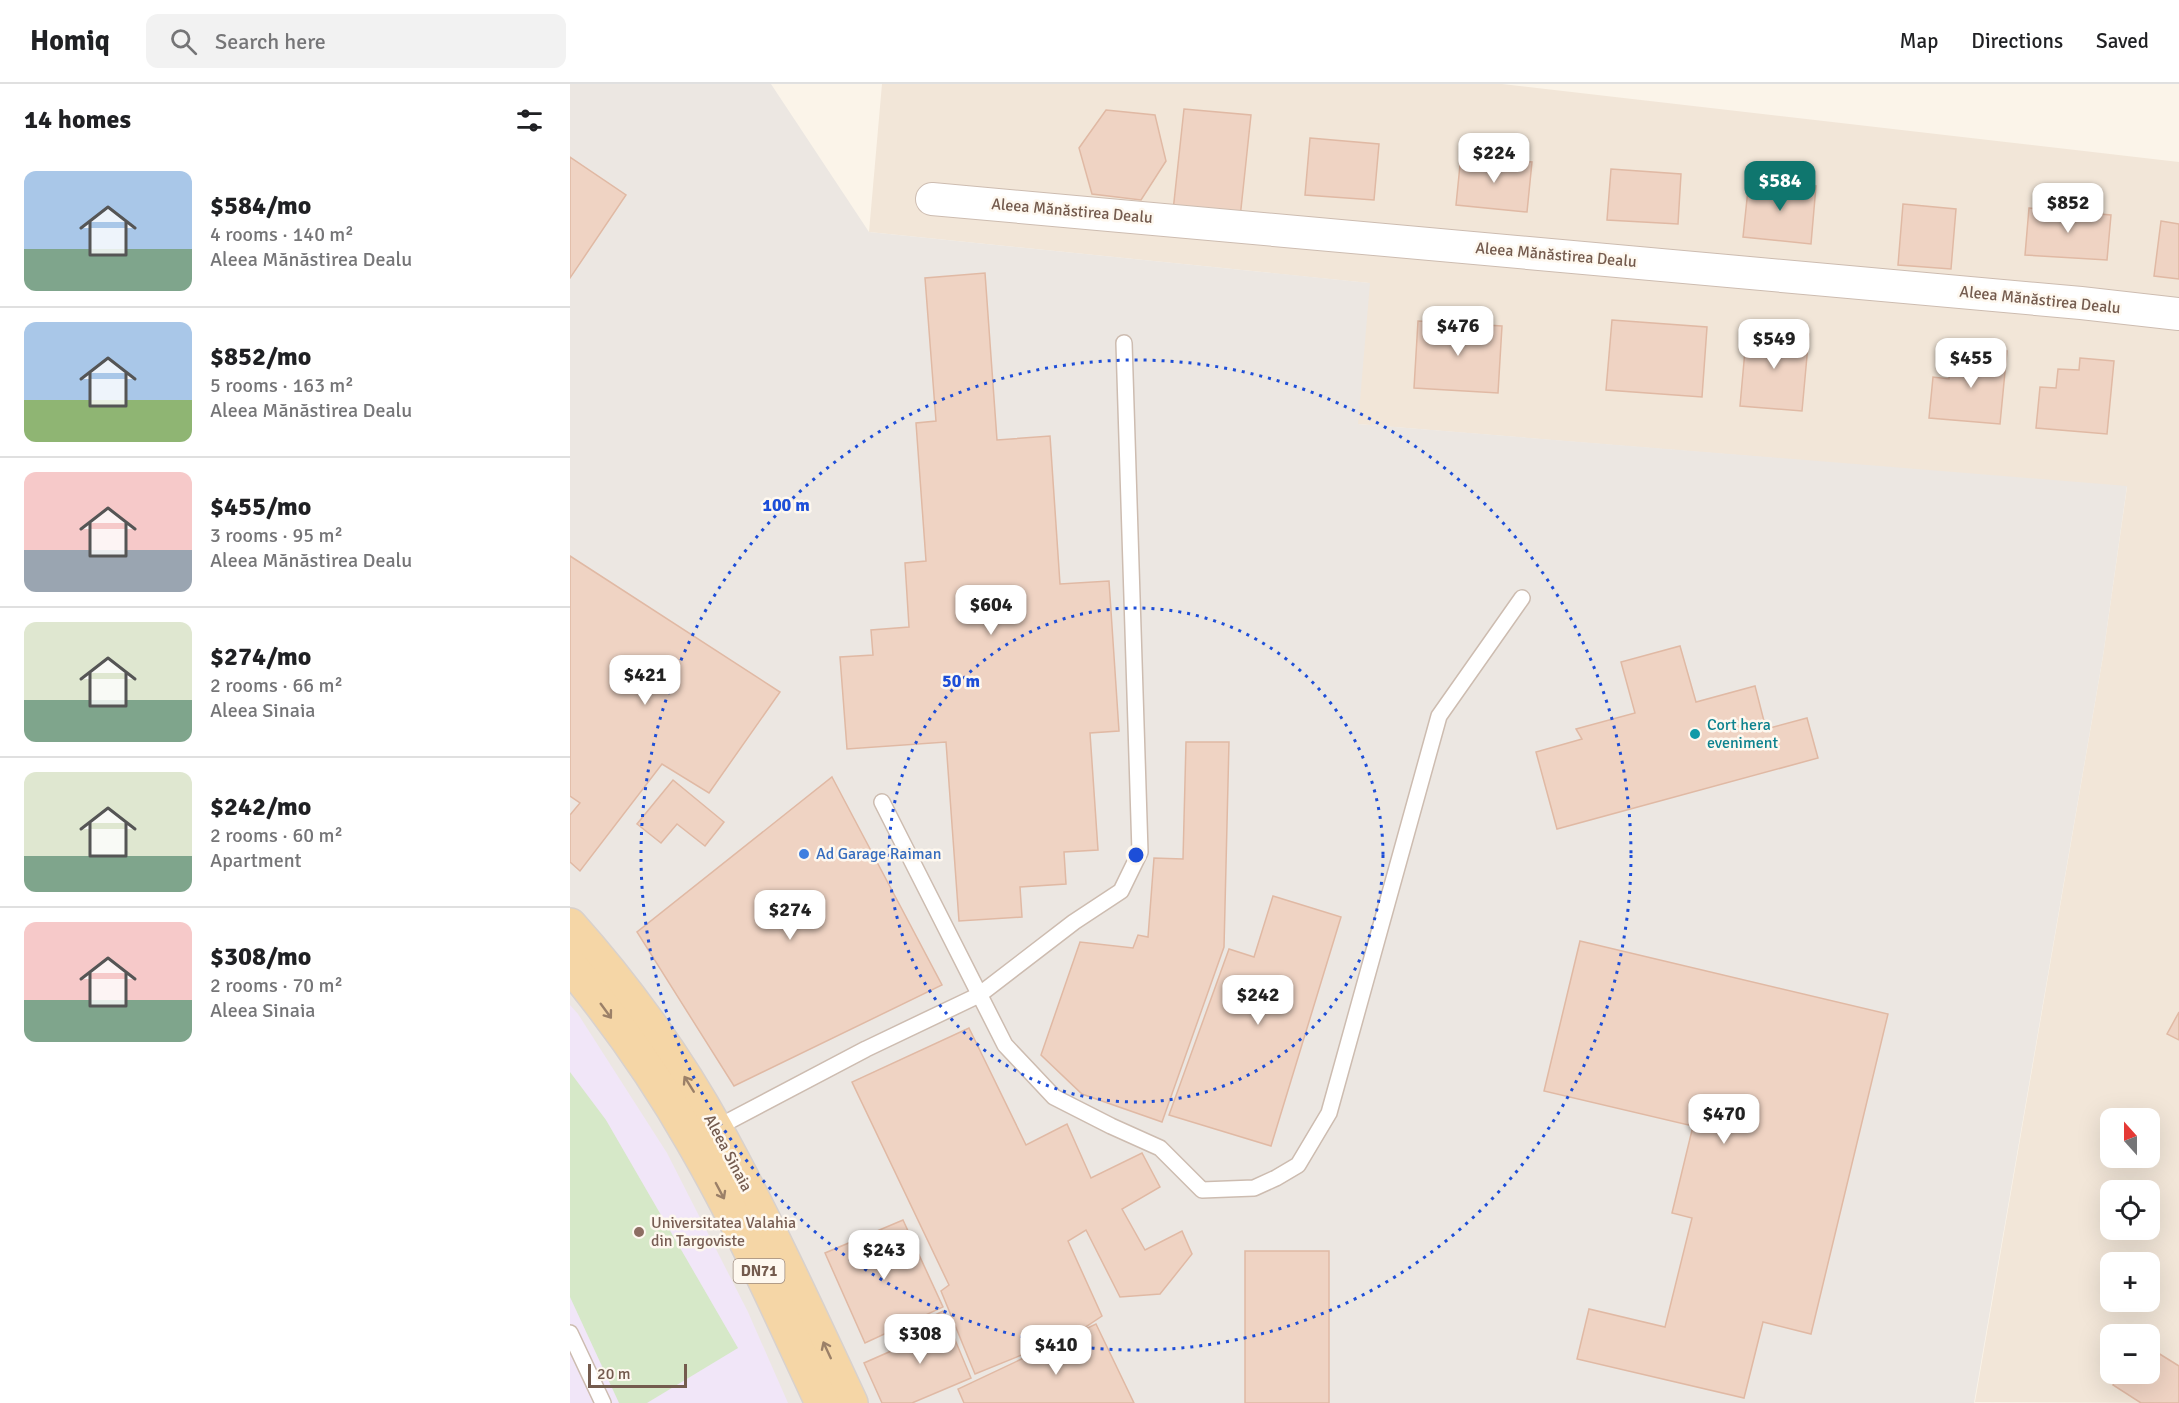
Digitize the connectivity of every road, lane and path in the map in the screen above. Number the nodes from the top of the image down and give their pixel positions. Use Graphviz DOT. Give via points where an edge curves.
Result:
graph roads {
  1 [pos="932,199"];
  2 [pos="2179,314"];
  3 [pos="1124,343"];
  4 [pos="1522,598"];
  5 [pos="882,802"];
  6 [pos="570,925"];
  7 [pos="570,965"];
  8 [pos="979,995"];
  9 [pos="716,1128"];
  10 [pos="570,1334"];
  11 [pos="603,1403"];
  12 [pos="822,1403"];
  13 [pos="851,1403"];
  1 -- 2 [label="street, Aleea Mănăstirea Dealu"];
  3 -- 8 [label="lane" via="1140,852 1121,891"];
  4 -- 8 [label="lane" via="1439,717 1329,1113 1298,1165 1254,1188 1202,1190 1160,1148 1054,1097 1005,1045"];
  5 -- 8 [label="lane"];
  9 -- 6 [label="main road, Aleea Sinaia, one-way" via="649,1026"];
  7 -- 12 [label="main road, Aleea Sinaia / DN71, one-way" via="632,1047 692,1140"];
  8 -- 9 [label="lane"];
  13 -- 9 [label="main road, Aleea Sinaia, one-way"];
  10 -- 11 [label="lane"];
}
